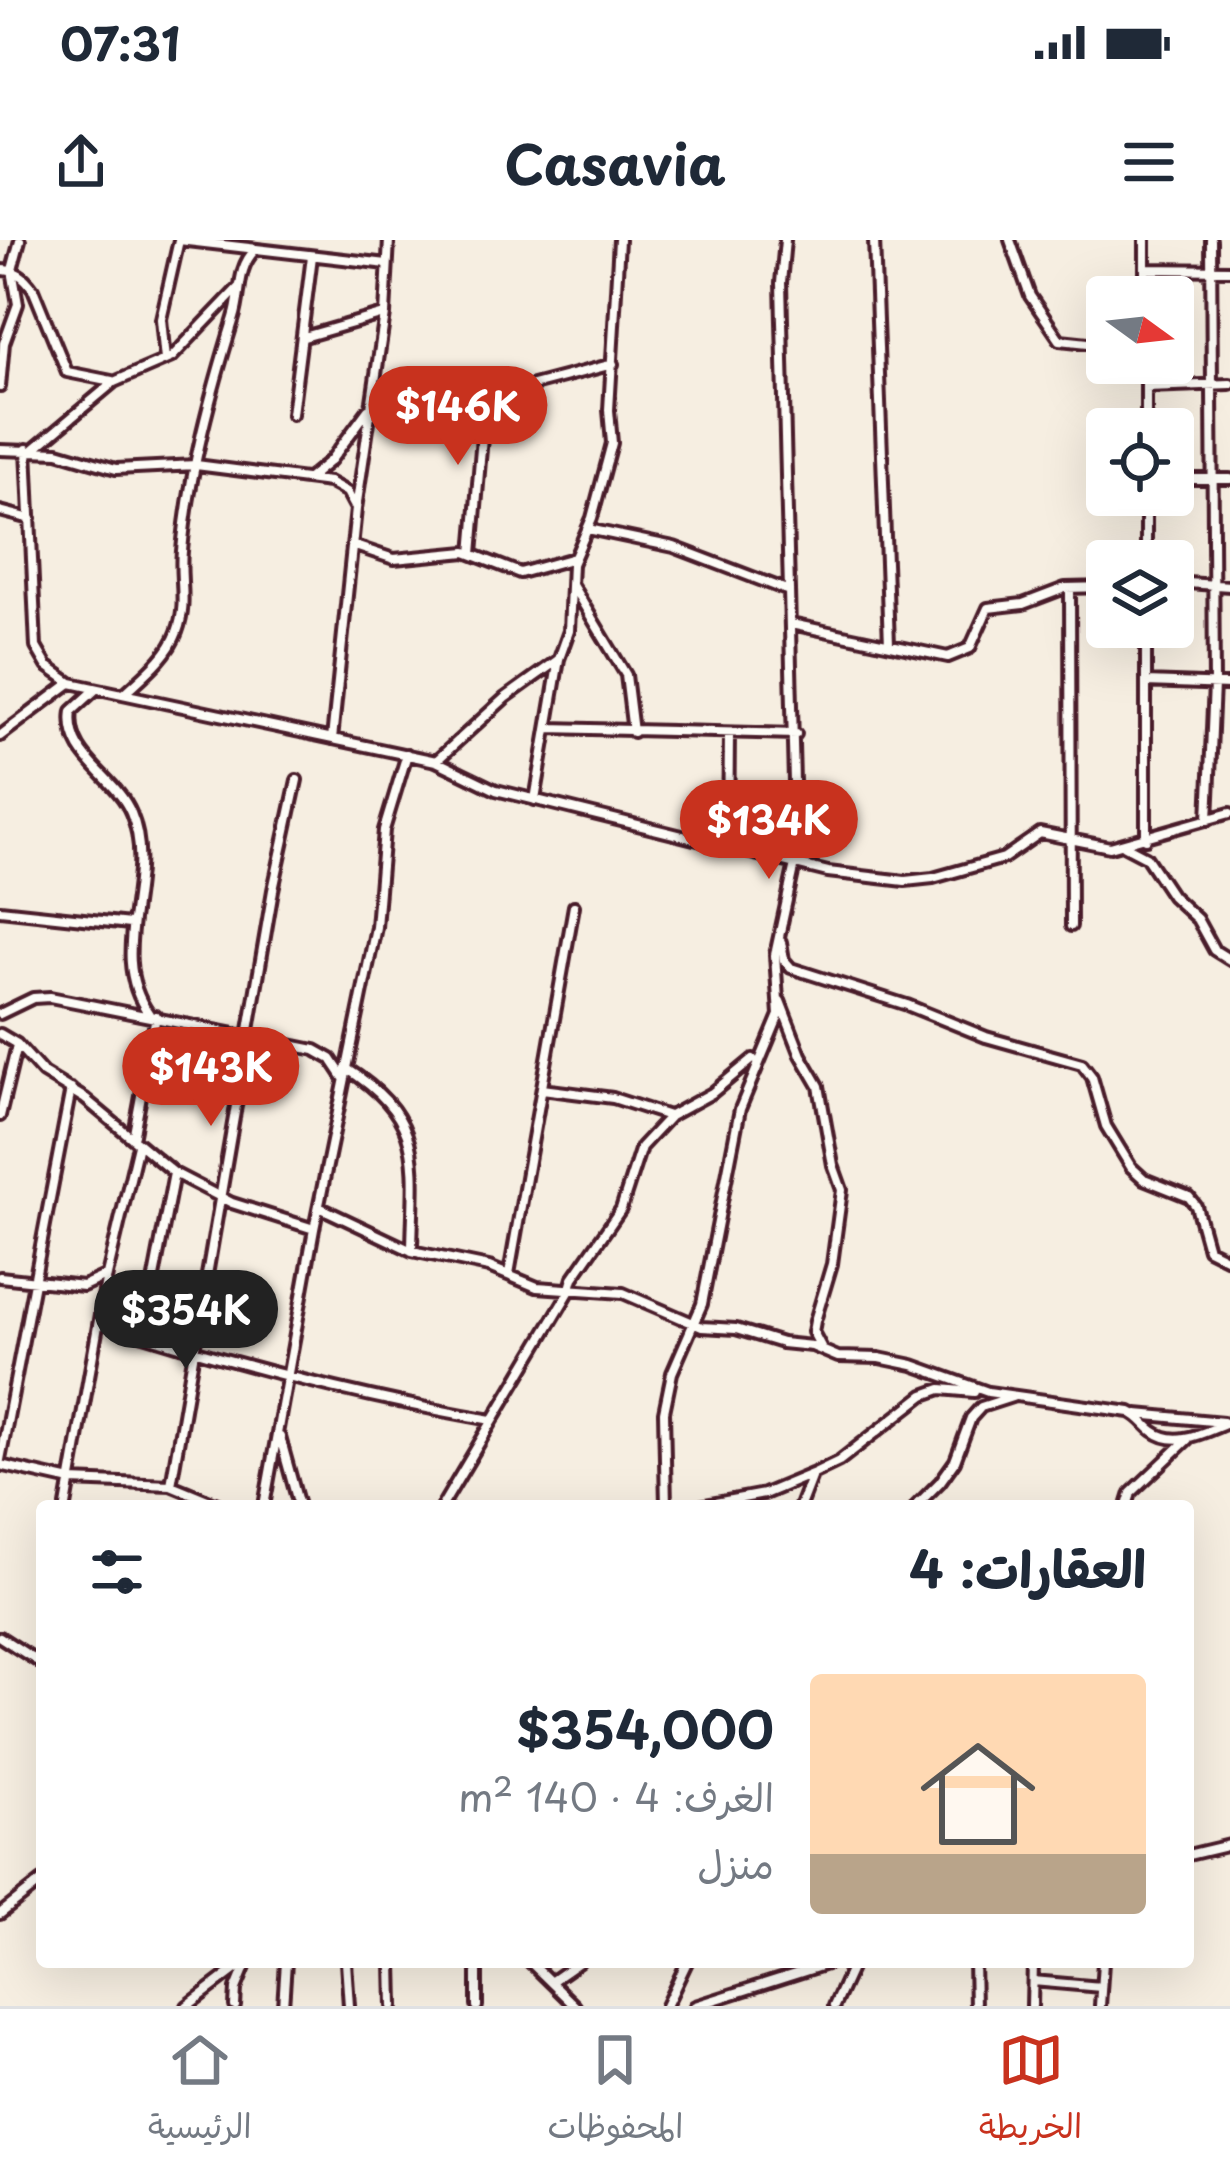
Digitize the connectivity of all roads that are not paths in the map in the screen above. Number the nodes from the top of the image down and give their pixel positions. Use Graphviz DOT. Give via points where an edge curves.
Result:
graph roads {
  1 [pos="20,240"];
  2 [pos="179,240"];
  3 [pos="389,240"];
  4 [pos="619,240"];
  5 [pos="785,240"];
  6 [pos="874,240"];
  7 [pos="1010,240"];
  8 [pos="1145,240"];
  9 [pos="1211,240"];
  10 [pos="260,247"];
  11 [pos="312,256"];
  12 [pos="388,264"];
  13 [pos="1145,269"];
  14 [pos="0,270"];
  15 [pos="1211,270"];
  16 [pos="1230,270"];
  17 [pos="12,271"];
  18 [pos="1145,276"];
  19 [pos="239,286"];
  20 [pos="385,314"];
  21 [pos="304,337"];
  22 [pos="2,342"];
  23 [pos="1086,343"];
  24 [pos="166,360"];
  25 [pos="614,364"];
  26 [pos="114,382"];
  27 [pos="1230,384"];
  28 [pos="1211,386"];
  29 [pos="0,387"];
  30 [pos="1146,387"];
  31 [pos="372,404"];
  32 [pos="1146,408"];
  33 [pos="292,414"];
  34 [pos="30,449"];
  35 [pos="0,450"];
  36 [pos="196,465"];
  37 [pos="1194,478"];
  38 [pos="1213,478"];
  39 [pos="1230,478"];
  40 [pos="308,479"];
  41 [pos="356,509"];
  42 [pos="0,511"];
  43 [pos="31,519"];
  44 [pos="588,529"];
  45 [pos="352,545"];
  46 [pos="472,554"];
  47 [pos="574,558"];
  48 [pos="1194,583"];
  49 [pos="571,584"];
  50 [pos="1213,584"];
  51 [pos="1230,586"];
  52 [pos="1070,588"];
  53 [pos="1086,588"];
  54 [pos="789,591"];
  55 [pos="791,624"];
  56 [pos="890,644"];
  57 [pos="1146,648"];
  58 [pos="559,658"];
  59 [pos="1146,682"];
  60 [pos="71,683"];
  61 [pos="1214,684"];
  62 [pos="1230,685"];
  63 [pos="96,688"];
  64 [pos="124,694"];
  65 [pos="549,728"];
  66 [pos="633,732"];
  67 [pos="729,734"];
  68 [pos="796,734"];
  69 [pos="0,736"];
  70 [pos="332,739"];
  71 [pos="407,754"];
  72 [pos="436,761"];
  73 [pos="297,780"];
  74 [pos="535,800"];
  75 [pos="1230,813"];
  76 [pos="1208,820"];
  77 [pos="1070,836"];
  78 [pos="1146,839"];
  79 [pos="1124,845"];
  80 [pos="728,847"];
  81 [pos="795,866"];
  82 [pos="574,906"];
  83 [pos="0,910"];
  84 [pos="130,924"];
  85 [pos="1071,926"];
  86 [pos="781,940"];
  87 [pos="1230,960"];
  88 [pos="779,1000"];
  89 [pos="0,1015"];
  90 [pos="153,1016"];
  91 [pos="0,1034"];
  92 [pos="248,1038"];
  93 [pos="17,1043"];
  94 [pos="760,1053"];
  95 [pos="345,1073"];
  96 [pos="71,1089"];
  97 [pos="542,1089"];
  98 [pos="0,1116"];
  99 [pos="670,1116"];
  100 [pos="135,1143"];
  101 [pos="174,1173"];
  102 [pos="220,1198"];
  103 [pos="319,1207"];
  104 [pos="314,1229"];
  105 [pos="412,1251"];
  106 [pos="1230,1260"];
  107 [pos="509,1274"];
  108 [pos="107,1275"];
  109 [pos="0,1277"];
  110 [pos="32,1281"];
  111 [pos="569,1292"];
  112 [pos="99,1321"];
  113 [pos="694,1324"];
  114 [pos="143,1335"];
  115 [pos="192,1351"];
  116 [pos="824,1352"];
  117 [pos="286,1379"];
  118 [pos="988,1392"];
  119 [pos="1014,1396"];
  120 [pos="1137,1414"];
  121 [pos="492,1420"];
  122 [pos="1230,1422"];
  123 [pos="278,1430"];
  124 [pos="1189,1438"];
  125 [pos="0,1462"];
  126 [pos="812,1474"];
  127 [pos="71,1481"];
  128 [pos="171,1485"];
  129 [pos="67,1500"];
  130 [pos="207,1500"];
  131 [pos="265,1500"];
  132 [pos="297,1500"];
  133 [pos="445,1500"];
  134 [pos="666,1500"];
  135 [pos="732,1500"];
  136 [pos="802,1500"];
  137 [pos="922,1500"];
  138 [pos="1128,1500"];
  139 [pos="0,1636"];
  140 [pos="36,1660"];
  141 [pos="1230,1845"];
  142 [pos="1194,1854"];
  143 [pos="36,1885"];
  144 [pos="0,1914"];
  145 [pos="238,1968"];
  146 [pos="244,1968"];
  147 [pos="286,1968"];
  148 [pos="347,1968"];
  149 [pos="392,1968"];
  150 [pos="477,1968"];
  151 [pos="538,1968"];
  152 [pos="570,1968"];
  153 [pos="684,1968"];
  154 [pos="813,1968"];
  155 [pos="851,1968"];
  156 [pos="974,1968"];
  157 [pos="1033,1968"];
  158 [pos="1103,1968"];
  159 [pos="553,1980"];
  160 [pos="1033,1981"];
  161 [pos="1101,1987"];
  162 [pos="187,2006"];
  163 [pos="236,2006"];
  164 [pos="284,2006"];
  165 [pos="350,2006"];
  166 [pos="393,2006"];
  167 [pos="476,2006"];
  168 [pos="574,2006"];
  169 [pos="666,2006"];
  170 [pos="695,2006"];
  171 [pos="834,2006"];
  172 [pos="975,2006"];
  173 [pos="1032,2006"];
  174 [pos="1100,2006"];
  1 -- 17 [label="street"];
  2 -- 10 [label="street"];
  2 -- 24 [label="street" via="161,320"];
  3 -- 12 [label="street"];
  4 -- 25 [label="street"];
  5 -- 54 [label="street"];
  6 -- 56 [label="street"];
  7 -- 23 [label="street" via="1030,296 1060,340"];
  8 -- 13 [label="street"];
  9 -- 15 [label="street"];
  10 -- 11 [label="street"];
  10 -- 19 [label="street" via="245,260"];
  11 -- 12 [label="street"];
  11 -- 21 [label="street"];
  12 -- 20 [label="street"];
  13 -- 15 [label="street"];
  13 -- 18 [label="street"];
  14 -- 17 [label="street"];
  15 -- 16 [label="street"];
  15 -- 28 [label="street"];
  17 -- 22 [label="street" via="18,304"];
  17 -- 26 [label="street" via="33,289 68,372"];
  19 -- 24 [label="street"];
  19 -- 36 [label="street"];
  20 -- 21 [label="street"];
  20 -- 31 [label="street"];
  21 -- 33 [label="street"];
  22 -- 29 [label="street"];
  24 -- 26 [label="street"];
  25 -- 44 [label="street" via="612,443"];
  25 -- 46 [label="street" via="491,396"];
  26 -- 34 [label="street"];
  27 -- 28 [label="street"];
  28 -- 30 [label="street"];
  28 -- 38 [label="street"];
  30 -- 32 [label="street"];
  31 -- 40 [label="street"];
  31 -- 41 [label="street"];
  34 -- 35 [label="street"];
  34 -- 36 [label="street" via="116,469"];
  34 -- 43 [label="street"];
  36 -- 40 [label="street"];
  36 -- 64 [label="street" via="180,626 164,656"];
  37 -- 38 [label="street"];
  38 -- 39 [label="street"];
  38 -- 50 [label="street"];
  40 -- 41 [label="street" via="342,488"];
  41 -- 45 [label="street"];
  42 -- 43 [label="street"];
  43 -- 60 [label="street" via="36,647 47,667"];
  44 -- 47 [label="street"];
  44 -- 54 [label="street" via="674,547"];
  45 -- 46 [label="street" via="394,559"];
  45 -- 70 [label="street"];
  46 -- 47 [label="street" via="520,573"];
  47 -- 49 [label="street"];
  48 -- 50 [label="street"];
  49 -- 58 [label="street"];
  49 -- 66 [label="street" via="626,675"];
  50 -- 51 [label="street"];
  50 -- 61 [label="street"];
  52 -- 53 [label="street"];
  52 -- 56 [label="street" via="988,608 961,654"];
  52 -- 77 [label="street"];
  54 -- 55 [label="street"];
  55 -- 56 [label="street"];
  55 -- 68 [label="street"];
  57 -- 59 [label="street"];
  58 -- 65 [label="street"];
  58 -- 72 [label="street"];
  59 -- 61 [label="street"];
  59 -- 78 [label="street"];
  60 -- 63 [label="street"];
  60 -- 69 [label="street"];
  61 -- 62 [label="street"];
  61 -- 76 [label="street"];
  63 -- 64 [label="street"];
  63 -- 84 [label="street" via="72,711 72,733 123,796 140,838"];
  64 -- 70 [label="street"];
  65 -- 66 [label="street"];
  65 -- 74 [label="street"];
  66 -- 67 [label="street"];
  67 -- 68 [label="street"];
  67 -- 80 [label="street"];
  68 -- 81 [label="street"];
  70 -- 71 [label="street"];
  71 -- 72 [label="street"];
  71 -- 95 [label="street" via="384,830 376,927"];
  72 -- 74 [label="street" via="488,788"];
  73 -- 92 [label="street"];
  74 -- 80 [label="street"];
  75 -- 76 [label="street"];
  76 -- 78 [label="street"];
  77 -- 79 [label="street"];
  77 -- 81 [label="street" via="1040,833 1004,858 932,878"];
  77 -- 85 [label="street"];
  78 -- 79 [label="street"];
  79 -- 87 [label="street" via="1146,857 1214,950"];
  80 -- 81 [label="street"];
  81 -- 86 [label="street"];
  82 -- 97 [label="street"];
  83 -- 84 [label="street"];
  84 -- 90 [label="street" via="134,990"];
  86 -- 88 [label="street"];
  86 -- 106 [label="street" via="791,968 1082,1064 1130,1167 1189,1197 1208,1249"];
  88 -- 94 [label="street"];
  88 -- 116 [label="street" via="819,1086 842,1190 813,1331"];
  89 -- 90 [label="street" via="42,997"];
  90 -- 92 [label="street"];
  90 -- 100 [label="street"];
  91 -- 93 [label="street"];
  92 -- 95 [label="street" via="315,1050"];
  92 -- 102 [label="street"];
  93 -- 96 [label="street"];
  93 -- 98 [label="street"];
  94 -- 99 [label="street"];
  94 -- 113 [label="street" via="740,1109"];
  95 -- 103 [label="street"];
  95 -- 105 [label="street" via="381,1090 405,1124"];
  96 -- 100 [label="street"];
  96 -- 110 [label="street"];
  97 -- 99 [label="street"];
  97 -- 107 [label="street"];
  99 -- 111 [label="street" via="641,1147 621,1209"];
  100 -- 101 [label="street"];
  100 -- 108 [label="street"];
  101 -- 102 [label="street"];
  101 -- 114 [label="street"];
  102 -- 104 [label="street"];
  102 -- 115 [label="street"];
  103 -- 104 [label="street"];
  103 -- 105 [label="street"];
  104 -- 117 [label="street"];
  105 -- 107 [label="street"];
  107 -- 111 [label="street"];
  108 -- 110 [label="street" via="88,1286"];
  108 -- 112 [label="street"];
  109 -- 110 [label="street"];
  110 -- 125 [label="street"];
  111 -- 113 [label="street" via="623,1293"];
  111 -- 121 [label="street"];
  112 -- 114 [label="street"];
  112 -- 127 [label="street"];
  113 -- 116 [label="street"];
  113 -- 134 [label="street" via="664,1412"];
  114 -- 115 [label="street"];
  115 -- 117 [label="street"];
  115 -- 128 [label="street"];
  116 -- 118 [label="street" via="913,1365"];
  117 -- 121 [label="street"];
  117 -- 123 [label="street"];
  118 -- 119 [label="street"];
  118 -- 126 [label="street" via="924,1395"];
  119 -- 120 [label="street"];
  119 -- 137 [label="street" via="971,1418 955,1461"];
  120 -- 122 [label="street"];
  120 -- 124 [label="street" via="1157,1435"];
  121 -- 133 [label="street"];
  122 -- 124 [label="street"];
  123 -- 131 [label="street"];
  123 -- 132 [label="street"];
  124 -- 138 [label="street"];
  125 -- 127 [label="street"];
  126 -- 135 [label="street"];
  126 -- 136 [label="street"];
  127 -- 128 [label="street"];
  127 -- 129 [label="street"];
  128 -- 130 [label="street"];
  139 -- 140 [label="street"];
  141 -- 142 [label="street"];
  143 -- 144 [label="street"];
  145 -- 162 [label="street"];
  146 -- 163 [label="street"];
  147 -- 164 [label="street"];
  148 -- 165 [label="street"];
  149 -- 166 [label="street"];
  150 -- 167 [label="street"];
  151 -- 159 [label="street"];
  152 -- 159 [label="street"];
  153 -- 169 [label="street"];
  154 -- 170 [label="street"];
  155 -- 171 [label="street"];
  156 -- 172 [label="street"];
  157 -- 160 [label="street"];
  158 -- 161 [label="street"];
  159 -- 168 [label="street"];
  160 -- 161 [label="street"];
  160 -- 173 [label="street"];
  161 -- 174 [label="street"];
}
